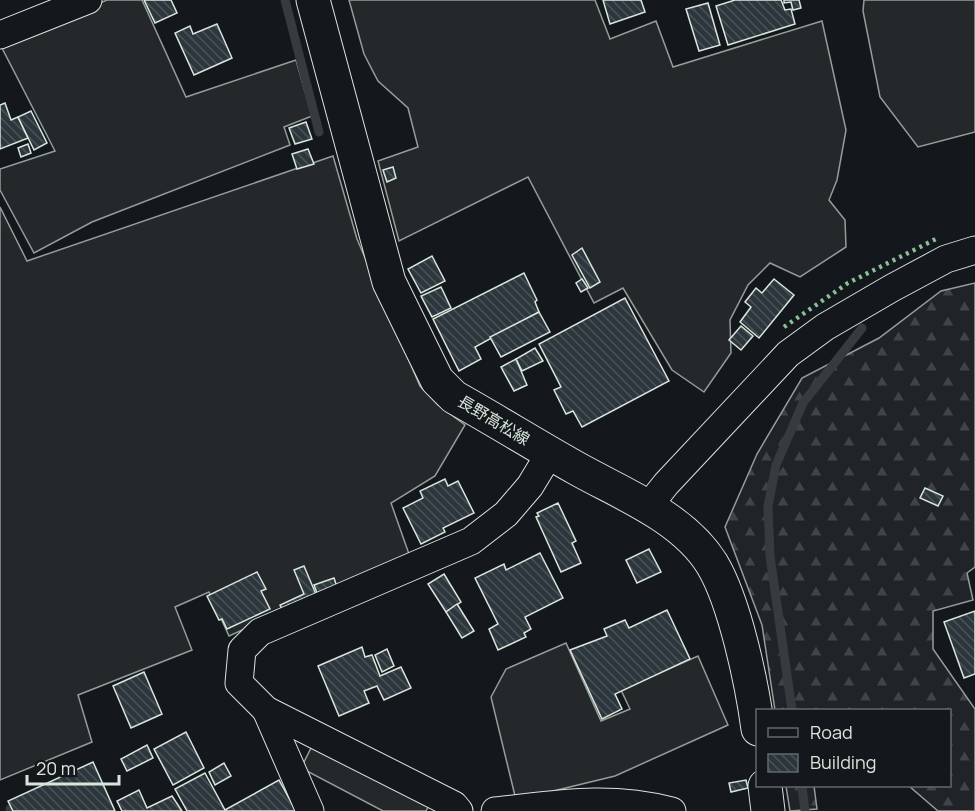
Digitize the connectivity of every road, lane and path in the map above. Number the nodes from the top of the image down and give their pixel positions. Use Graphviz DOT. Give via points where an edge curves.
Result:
graph roads {
  1 [pos="88,0"];
  2 [pos="313,0"];
  3 [pos="0,35"];
  4 [pos="975,250"];
  5 [pos="550,453"];
  6 [pos="647,508"];
  7 [pos="266,710"];
  8 [pos="756,716"];
  9 [pos="765,787"];
  10 [pos="310,811"];
  11 [pos="459,811"];
  12 [pos="495,811"];
  13 [pos="672,811"];
  14 [pos="768,811"];
  1 -- 3 [label="street"];
  2 -- 5 [label="main road, 長野高松線" via="389,282 437,380 454,396"];
  4 -- 6 [label="street" via="946,259 892,288 788,354"];
  5 -- 6 [label="main road, 長野高松線"];
  5 -- 7 [label="street" via="530,486 506,514 471,541 260,632 242,650 239,683"];
  6 -- 8 [label="main road, 長野高松線" via="689,536 711,562 728,594"];
  7 -- 10 [label="street"];
  7 -- 11 [label="street"];
  9 -- 14 [label="main road"];
  12 -- 13 [label="street" via="590,800 640,803"];
}
